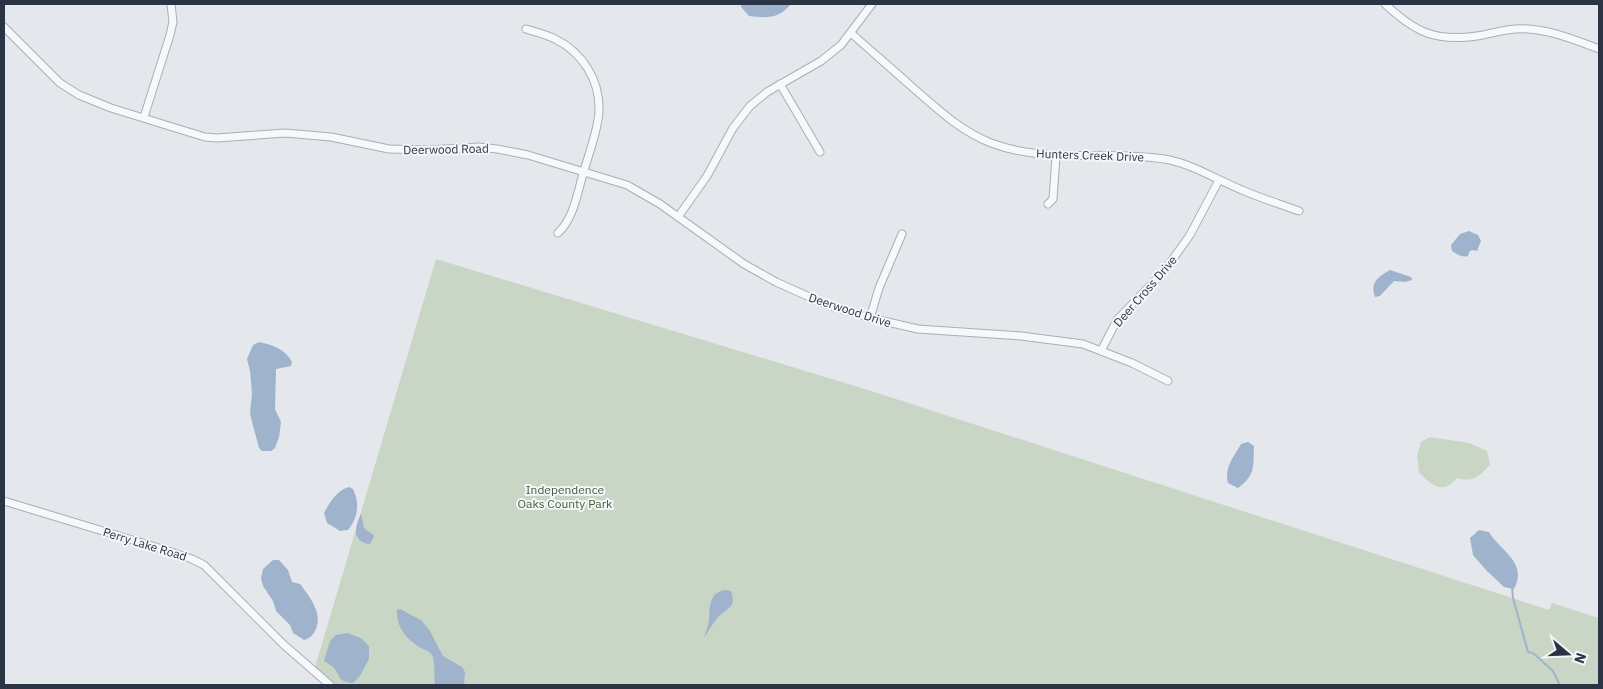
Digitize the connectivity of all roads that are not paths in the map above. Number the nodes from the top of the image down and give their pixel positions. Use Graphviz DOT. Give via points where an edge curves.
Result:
graph roads {
  1 [pos="171,4"];
  2 [pos="872,4"];
  3 [pos="1385,4"];
  4 [pos="4,27"];
  5 [pos="526,30"];
  6 [pos="851,33"];
  7 [pos="1599,49"];
  8 [pos="780,84"];
  9 [pos="144,118"];
  10 [pos="820,152"];
  11 [pos="1056,156"];
  12 [pos="584,170"];
  13 [pos="1219,180"];
  14 [pos="1048,204"];
  15 [pos="1299,211"];
  16 [pos="678,217"];
  17 [pos="558,233"];
  18 [pos="902,234"];
  19 [pos="870,318"];
  20 [pos="1101,351"];
  21 [pos="1168,381"];
  22 [pos="4,501"];
  23 [pos="330,685"];
  1 -- 9 [label="street" via="172,29"];
  2 -- 6 [label="street"];
  3 -- 7 [label="street" via="1404,22 1438,36 1456,38 1515,29 1531,30 1559,35"];
  4 -- 9 [label="street, Deerwood Road" via="70,90"];
  5 -- 12 [label="street" via="566,45 591,72 599,112"];
  6 -- 8 [label="street" via="820,61"];
  6 -- 11 [label="street, Hunters Creek Drive" via="930,103 973,134 990,143 1019,151"];
  8 -- 10 [label="street"];
  8 -- 16 [label="street" via="750,106 740,118 707,176"];
  9 -- 12 [label="street, Deerwood Road" via="205,137 285,133 331,137 398,150 478,147 528,155"];
  11 -- 13 [label="street, Hunters Creek Drive" via="1122,154 1166,159"];
  11 -- 14 [label="street" via="1053,198"];
  12 -- 16 [label="street, Deerwood Road" via="627,185"];
  12 -- 17 [label="street" via="568,220"];
  13 -- 15 [label="street, Hunters Creek Drive"];
  13 -- 20 [label="street, Deer Cross Drive" via="1175,256 1117,320"];
  16 -- 19 [label="street, Deerwood Drive" via="744,264 776,282 825,304"];
  18 -- 19 [label="street"];
  19 -- 20 [label="street, Deerwood Drive" via="918,329 1083,344"];
  20 -- 21 [label="street"];
  22 -- 23 [label="street, Perry Lake Road" via="192,558 204,565 283,644"];
}
